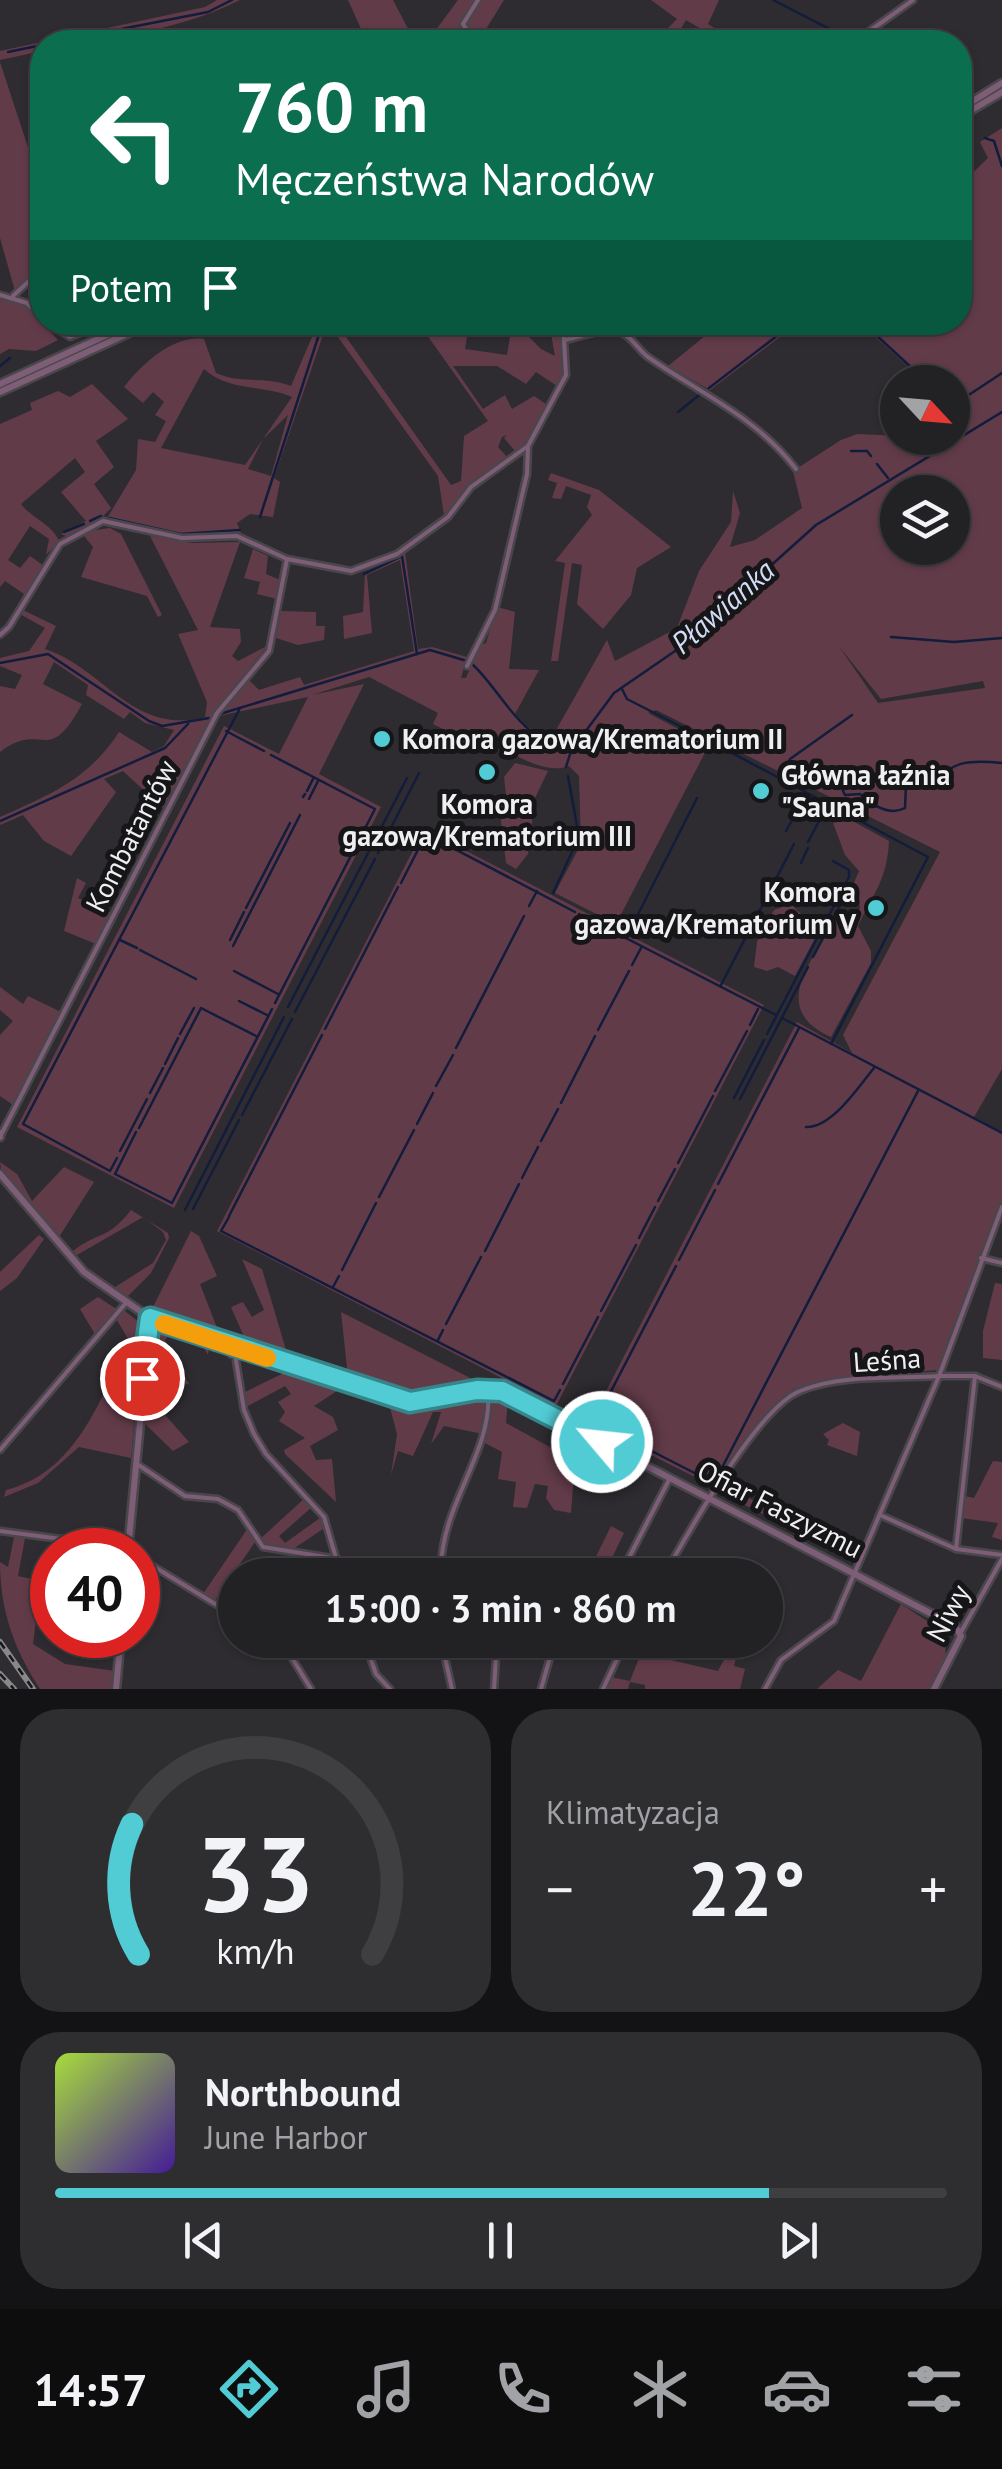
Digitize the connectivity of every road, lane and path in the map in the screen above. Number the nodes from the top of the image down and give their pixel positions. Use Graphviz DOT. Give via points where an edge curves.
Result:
graph roads {
  1 [pos="478,0"];
  2 [pos="913,0"];
  3 [pos="467,30"];
  4 [pos="871,30"];
  5 [pos="1002,82"];
  6 [pos="1002,92"];
  7 [pos="972,101"];
  8 [pos="972,110"];
  9 [pos="30,280"];
  10 [pos="0,295"];
  11 [pos="13,296"];
  12 [pos="30,309"];
  13 [pos="107,335"];
  14 [pos="125,335"];
  15 [pos="564,335"];
  16 [pos="588,335"];
  17 [pos="627,335"];
  18 [pos="565,340"];
  19 [pos="0,384"];
  20 [pos="0,392"];
  21 [pos="528,446"];
  22 [pos="796,469"];
  23 [pos="287,559"];
  24 [pos="0,635"];
  25 [pos="467,666"];
  26 [pos="0,1134"];
  27 [pos="0,1174"];
  28 [pos="1002,1207"];
  29 [pos="981,1258"];
  30 [pos="1002,1263"];
  31 [pos="125,1304"];
  32 [pos="150,1318"];
  33 [pos="234,1348"];
  34 [pos="939,1376"];
  35 [pos="974,1376"];
  36 [pos="1002,1387"];
  37 [pos="487,1388"];
  38 [pos="0,1450"];
  39 [pos="136,1464"];
  40 [pos="670,1478"];
  41 [pos="710,1498"];
  42 [pos="880,1515"];
  43 [pos="131,1528"];
  44 [pos="0,1531"];
  45 [pos="30,1535"];
  46 [pos="956,1549"];
  47 [pos="1002,1557"];
  48 [pos="332,1558"];
  49 [pos="338,1558"];
  50 [pos="443,1558"];
  51 [pos="629,1558"];
  52 [pos="674,1558"];
  53 [pos="160,1571"];
  54 [pos="855,1573"];
  55 [pos="218,1606"];
  56 [pos="961,1632"];
  57 [pos="119,1658"];
  58 [pos="292,1658"];
  59 [pos="370,1658"];
  60 [pos="445,1658"];
  61 [pos="496,1658"];
  62 [pos="550,1658"];
  63 [pos="618,1658"];
  64 [pos="116,1689"];
  65 [pos="310,1689"];
  66 [pos="390,1689"];
  67 [pos="452,1689"];
  68 [pos="494,1689"];
  69 [pos="541,1689"];
  70 [pos="603,1689"];
  71 [pos="765,1689"];
  72 [pos="934,1689"];
  1 -- 3 [label="street" via="463,24"];
  2 -- 4 [label="street"];
  5 -- 7 [label="street"];
  6 -- 8 [label="street"];
  9 -- 11 [label="street"];
  10 -- 11 [label="street"];
  11 -- 12 [label="street"];
  13 -- 19 [label="street"];
  14 -- 20 [label="street"];
  15 -- 18 [label="street"];
  16 -- 18 [label="street"];
  17 -- 22 [label="street" via="648,357 721,400"];
  18 -- 21 [label="street" via="566,375"];
  21 -- 23 [label="street" via="471,487 448,516 374,566 350,571"];
  21 -- 25 [label="street" via="495,610"];
  23 -- 24 [label="street" via="237,536 182,538 103,521 64,540"];
  23 -- 26 [label="street, Kombatantów" via="269,651 217,713"];
  27 -- 31 [label="street" via="84,1272"];
  28 -- 29 [label="street, Leśna"];
  29 -- 30 [label="street"];
  29 -- 34 [label="street, Leśna"];
  31 -- 32 [label="street"];
  31 -- 38 [label="street"];
  32 -- 33 [label="street"];
  32 -- 39 [label="street"];
  33 -- 37 [label="street" via="410,1402"];
  33 -- 49 [label="street" via="254,1434 324,1518"];
  34 -- 35 [label="street"];
  34 -- 41 [label="street, Leśna" via="793,1394 773,1410"];
  34 -- 42 [label="street"];
  35 -- 36 [label="street"];
  35 -- 46 [label="street"];
  37 -- 40 [label="street, Ofiar Faszyzmu"];
  37 -- 50 [label="street" via="486,1431 451,1511"];
  39 -- 43 [label="street"];
  39 -- 48 [label="street" via="185,1496 228,1504 263,1547"];
  40 -- 41 [label="street, Ofiar Faszyzmu"];
  40 -- 51 [label="street"];
  41 -- 52 [label="street, Leśna"];
  41 -- 54 [label="street, Ofiar Faszyzmu"];
  42 -- 46 [label="street"];
  42 -- 54 [label="street"];
  44 -- 45 [label="street"];
  46 -- 47 [label="street"];
  47 -- 56 [label="street, Niwy"];
  53 -- 55 [label="street"];
  54 -- 56 [label="street, Ofiar Faszyzmu"];
  54 -- 71 [label="street" via="834,1620 781,1660"];
  56 -- 72 [label="street, Niwy"];
  57 -- 64 [label="street"];
  58 -- 65 [label="street"];
  59 -- 66 [label="street"];
  60 -- 67 [label="street"];
  61 -- 68 [label="street"];
  62 -- 69 [label="street"];
  63 -- 70 [label="street"];
}
